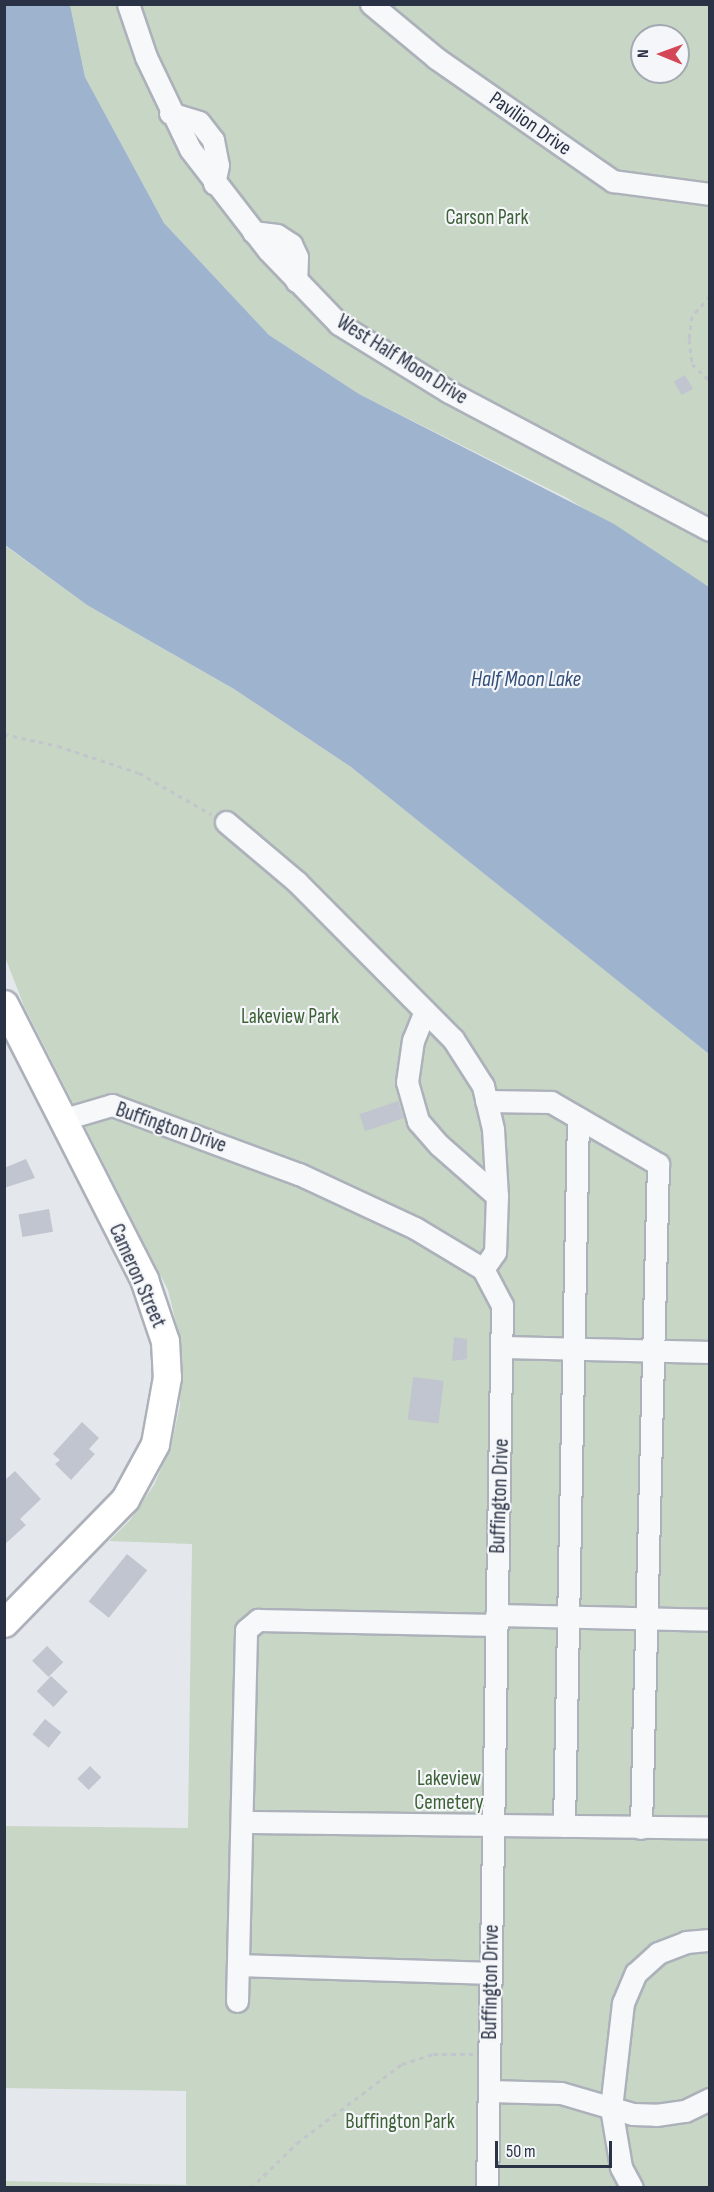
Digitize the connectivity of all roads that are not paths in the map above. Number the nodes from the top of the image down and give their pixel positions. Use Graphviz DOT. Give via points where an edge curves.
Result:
graph roads {
  1 [pos="128,4"];
  2 [pos="371,4"];
  3 [pos="710,194"];
  4 [pos="710,530"];
  5 [pos="226,822"];
  6 [pos="4,1004"];
  7 [pos="425,1011"];
  8 [pos="486,1101"];
  9 [pos="578,1118"];
  10 [pos="61,1119"];
  11 [pos="497,1196"];
  12 [pos="483,1269"];
  13 [pos="504,1347"];
  14 [pos="573,1348"];
  15 [pos="652,1350"];
  16 [pos="710,1352"];
  17 [pos="568,1617"];
  18 [pos="646,1619"];
  19 [pos="496,1620"];
  20 [pos="710,1620"];
  21 [pos="4,1623"];
  22 [pos="242,1822"];
  23 [pos="494,1824"];
  24 [pos="564,1826"];
  25 [pos="642,1828"];
  26 [pos="710,1828"];
  27 [pos="710,1940"];
  28 [pos="238,1965"];
  29 [pos="491,1972"];
  30 [pos="237,2001"];
  31 [pos="490,2091"];
  32 [pos="710,2099"];
  33 [pos="611,2108"];
  34 [pos="487,2187"];
  35 [pos="632,2187"];
  1 -- 4 [label="street, West Half Moon Drive" via="170,113 214,184 296,281 339,324 399,363"];
  2 -- 3 [label="street, Pavilion Drive" via="436,58 613,182"];
  5 -- 7 [label="street" via="297,882"];
  6 -- 10 [label="main road, Cameron Street"];
  7 -- 8 [label="street" via="453,1040 483,1086"];
  7 -- 11 [label="street" via="413,1040 407,1082 418,1120 439,1145"];
  8 -- 9 [label="street" via="551,1102"];
  8 -- 11 [label="street" via="493,1130"];
  9 -- 14 [label="street"];
  9 -- 15 [label="street" via="658,1164"];
  10 -- 12 [label="street, Buffington Drive" via="112,1105 299,1174 415,1228"];
  10 -- 21 [label="main road, Cameron Street" via="157,1310 165,1341 164,1413 155,1444 125,1499"];
  11 -- 12 [label="street" via="495,1252"];
  12 -- 13 [label="street, Buffington Drive" via="502,1305"];
  13 -- 14 [label="street"];
  13 -- 19 [label="street, Buffington Drive"];
  14 -- 15 [label="street"];
  14 -- 17 [label="street"];
  15 -- 16 [label="street"];
  15 -- 18 [label="street"];
  17 -- 18 [label="street"];
  17 -- 19 [label="street"];
  17 -- 24 [label="street"];
  18 -- 20 [label="street"];
  18 -- 25 [label="street"];
  19 -- 22 [label="street" via="258,1620 251,1624 244,1639"];
  19 -- 23 [label="street, Buffington Drive"];
  22 -- 23 [label="street"];
  22 -- 28 [label="street"];
  23 -- 24 [label="street"];
  23 -- 29 [label="street, Buffington Drive"];
  24 -- 25 [label="street"];
  25 -- 26 [label="street"];
  27 -- 33 [label="street" via="686,1942 658,1953 636,1973 623,2002"];
  28 -- 29 [label="street"];
  28 -- 30 [label="street"];
  29 -- 31 [label="street, Buffington Drive"];
  31 -- 33 [label="street" via="561,2093"];
  31 -- 34 [label="street, Buffington Drive"];
  32 -- 33 [label="street" via="685,2111 656,2115"];
  33 -- 35 [label="street" via="618,2156"];
}
